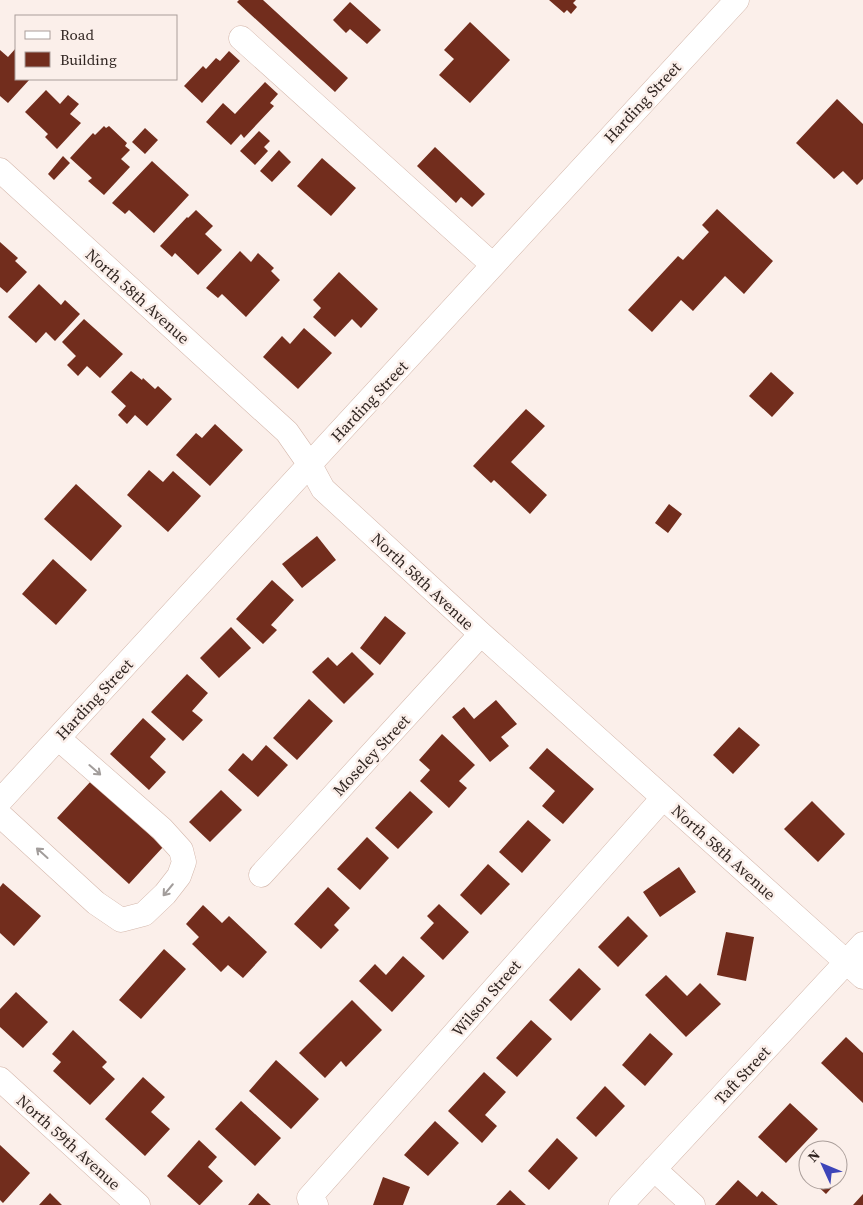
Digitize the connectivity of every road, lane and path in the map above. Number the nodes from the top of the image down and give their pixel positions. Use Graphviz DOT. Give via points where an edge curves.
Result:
graph roads {
  1 [pos="737,0"];
  2 [pos="241,38"];
  3 [pos="0,170"];
  4 [pos="493,265"];
  5 [pos="310,465"];
  6 [pos="482,634"];
  7 [pos="58,738"];
  8 [pos="663,798"];
  9 [pos="0,801"];
  10 [pos="0,815"];
  11 [pos="261,875"];
  12 [pos="863,944"];
  13 [pos="855,969"];
  14 [pos="0,1080"];
  15 [pos="654,1169"];
  16 [pos="313,1202"];
  17 [pos="138,1205"];
  18 [pos="621,1205"];
  19 [pos="693,1205"];
  1 -- 4 [label="street, Harding Street"];
  2 -- 4 [label="street"];
  3 -- 5 [label="street, North 58th Avenue" via="287,432"];
  4 -- 5 [label="street, Harding Street"];
  5 -- 6 [label="street, North 58th Avenue" via="323,489"];
  5 -- 7 [label="street, Harding Street"];
  6 -- 8 [label="street, North 58th Avenue"];
  6 -- 11 [label="street, Moseley Street"];
  7 -- 9 [label="street, Harding Street"];
  7 -- 10 [label="street, one-way" via="162,829 181,850 184,862 180,876 144,914 121,920 96,904"];
  8 -- 13 [label="street, North 58th Avenue"];
  8 -- 16 [label="street, Wilson Street"];
  12 -- 13 [label="street, Taft Street"];
  13 -- 15 [label="street, Taft Street"];
  14 -- 17 [label="street, North 59th Avenue"];
  15 -- 18 [label="street, Taft Street"];
  15 -- 19 [label="street"];
}
